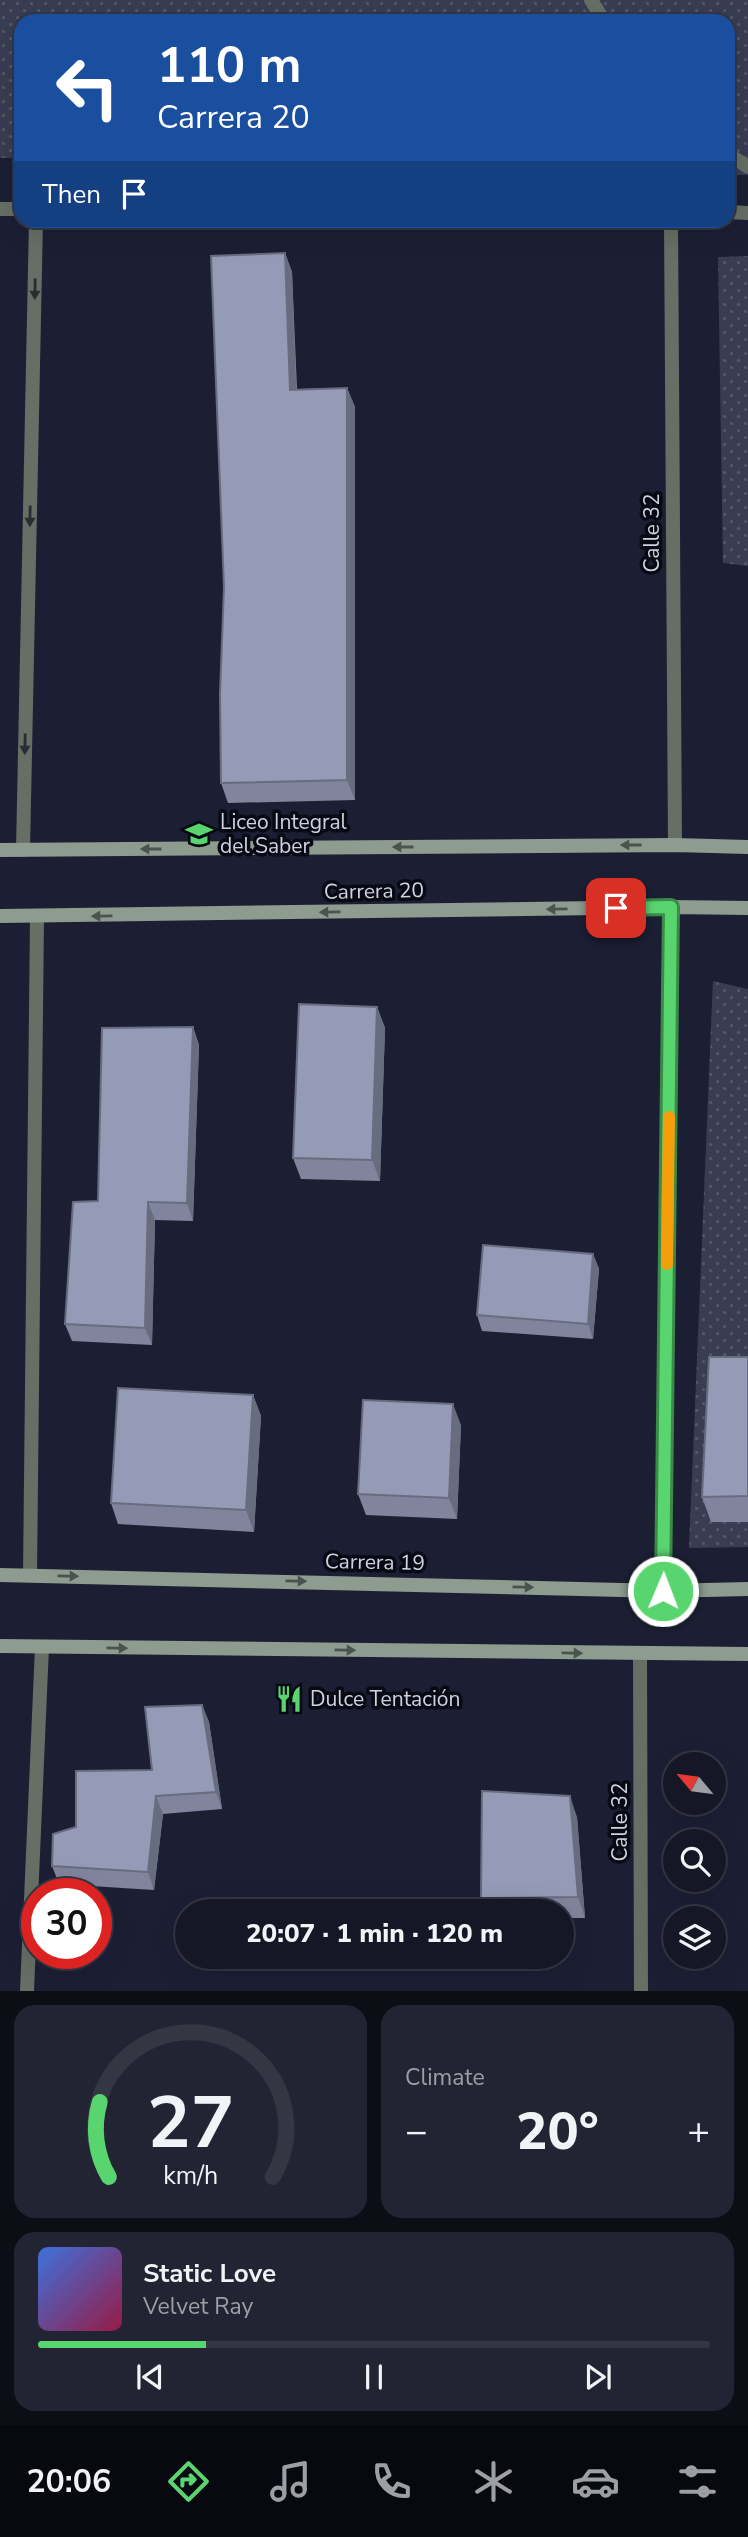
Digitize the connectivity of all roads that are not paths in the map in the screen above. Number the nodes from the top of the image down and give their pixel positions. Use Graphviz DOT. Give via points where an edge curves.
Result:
graph roads {
  1 [pos="36,228"];
  2 [pos="671,228"];
  3 [pos="676,845"];
  4 [pos="748,847"];
  5 [pos="0,850"];
  6 [pos="23,850"];
  7 [pos="671,907"];
  8 [pos="748,908"];
  9 [pos="0,916"];
  10 [pos="37,917"];
  11 [pos="0,1575"];
  12 [pos="30,1575"];
  13 [pos="748,1589"];
  14 [pos="663,1591"];
  15 [pos="0,1646"];
  16 [pos="42,1647"];
  17 [pos="640,1654"];
  18 [pos="748,1654"];
  19 [pos="27,1991"];
  20 [pos="641,1991"];
  1 -- 6 [label="street, one-way"];
  2 -- 3 [label="street, Calle 32"];
  3 -- 4 [label="main road, Carrera 20"];
  3 -- 6 [label="main road, Carrera 20, one-way"];
  5 -- 6 [label="main road, Carrera 20"];
  7 -- 8 [label="main road, Carrera 20"];
  7 -- 10 [label="main road, Carrera 20, one-way"];
  7 -- 14 [label="street"];
  9 -- 10 [label="main road, Carrera 20"];
  10 -- 12 [label="street"];
  11 -- 12 [label="main road, Carrera 19"];
  12 -- 14 [label="main road, Carrera 19, one-way"];
  13 -- 14 [label="main road, Carrera 19"];
  15 -- 16 [label="main road"];
  16 -- 17 [label="main road, one-way"];
  16 -- 19 [label="street"];
  17 -- 18 [label="main road"];
  17 -- 20 [label="street, Calle 32"];
}
